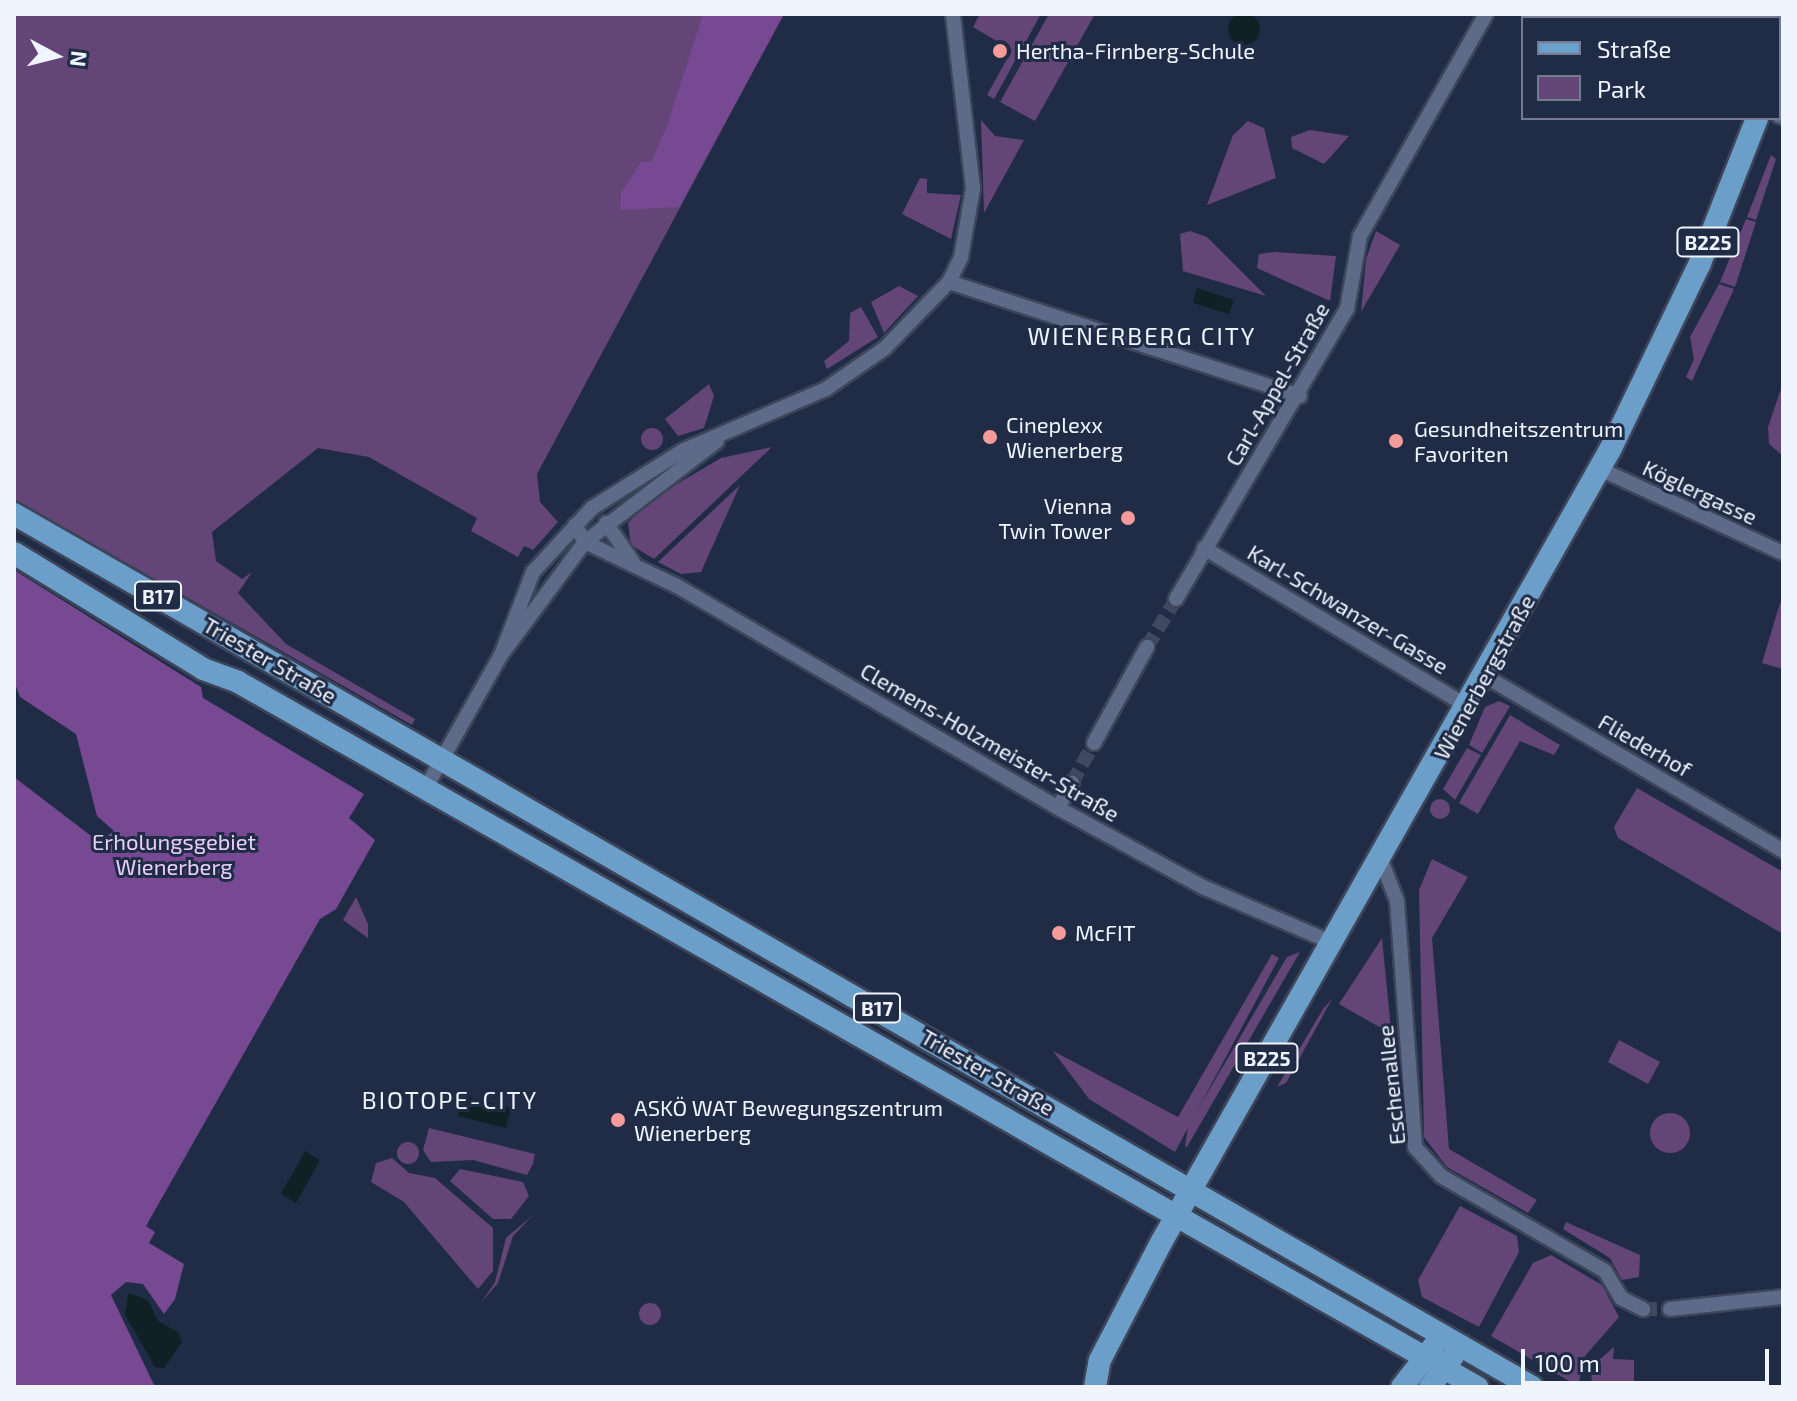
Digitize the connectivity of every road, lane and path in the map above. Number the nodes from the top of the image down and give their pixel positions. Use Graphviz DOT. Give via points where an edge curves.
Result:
graph roads {
  1 [pos="953,14"];
  2 [pos="1486,14"];
  3 [pos="1756,120"];
  4 [pos="949,282"];
  5 [pos="1300,396"];
  6 [pos="724,436"];
  7 [pos="1600,469"];
  8 [pos="14,514"];
  9 [pos="606,523"];
  10 [pos="575,525"];
  11 [pos="585,542"];
  12 [pos="1207,544"];
  13 [pos="14,553"];
  14 [pos="1783,553"];
  15 [pos="634,562"];
  16 [pos="1176,599"];
  17 [pos="1147,647"];
  18 [pos="501,655"];
  19 [pos="1485,676"];
  20 [pos="1469,707"];
  21 [pos="1094,743"];
  22 [pos="442,759"];
  23 [pos="1072,783"];
  24 [pos="424,791"];
  25 [pos="1058,808"];
  26 [pos="1783,851"];
  27 [pos="1381,860"];
  28 [pos="1333,943"];
  29 [pos="1191,1191"];
  30 [pos="1175,1219"];
  31 [pos="1783,1297"];
  32 [pos="1643,1309"];
  33 [pos="1670,1309"];
  34 [pos="1451,1341"];
  35 [pos="1436,1363"];
  36 [pos="1095,1387"];
  37 [pos="1402,1387"];
  38 [pos="1430,1387"];
  39 [pos="1477,1387"];
  40 [pos="1532,1387"];
  1 -- 4 [label="street" via="973,188 961,257"];
  2 -- 5 [label="street, Carl-Appel-Straße" via="1360,236 1347,309"];
  3 -- 7 [label="main road, Wienerbergstraße / B225" via="1678,314"];
  4 -- 5 [label="street"];
  4 -- 6 [label="street" via="861,367"];
  5 -- 12 [label="street, Carl-Appel-Straße"];
  6 -- 9 [label="street"];
  6 -- 10 [label="street" via="638,474"];
  7 -- 14 [label="street, Köglergasse"];
  7 -- 19 [label="main road, Wienerbergstraße / B225"];
  8 -- 22 [label="main road, Triester Straße / B17"];
  9 -- 11 [label="street"];
  9 -- 15 [label="street, Clemens-Holzmeister-Straße"];
  10 -- 11 [label="street"];
  10 -- 18 [label="street" via="533,572"];
  11 -- 15 [label="street, Clemens-Holzmeister-Straße"];
  11 -- 18 [label="street"];
  12 -- 16 [label="street, Carl-Appel-Straße"];
  12 -- 20 [label="street, Karl-Schwanzer-Gasse"];
  13 -- 24 [label="main road, Triester Straße / B17" via="182,657"];
  15 -- 25 [label="street, Clemens-Holzmeister-Straße"];
  17 -- 21 [label="street"];
  18 -- 22 [label="street"];
  19 -- 20 [label="main road, Wienerbergstraße / B225"];
  19 -- 26 [label="street, Fliederhof"];
  20 -- 27 [label="main road, Wienerbergstraße / B225"];
  22 -- 24 [label="street"];
  22 -- 29 [label="main road, Triester Straße / B17"];
  23 -- 25 [label="street"];
  24 -- 30 [label="main road, Triester Straße / B17"];
  25 -- 28 [label="street, Clemens-Holzmeister-Straße" via="1203,887"];
  27 -- 28 [label="main road, Wienerbergstraße / B225"];
  27 -- 32 [label="street, Eschenallee" via="1397,901 1415,1147 1441,1176 1605,1271 1621,1298"];
  28 -- 29 [label="main road, Wienerbergstraße / B225"];
  29 -- 30 [label="main road, Wienerbergstraße / B225"];
  29 -- 34 [label="main road, Triester Straße / B17"];
  30 -- 35 [label="main road, Triester Straße / B17"];
  30 -- 36 [label="main road, Wienerbergstraße" via="1100,1360"];
  31 -- 33 [label="street"];
  34 -- 35 [label="main road"];
  34 -- 40 [label="main road, Triester Straße / B17"];
  35 -- 37 [label="main road"];
  35 -- 38 [label="main road"];
  35 -- 39 [label="main road, Triester Straße / B17"];
}
